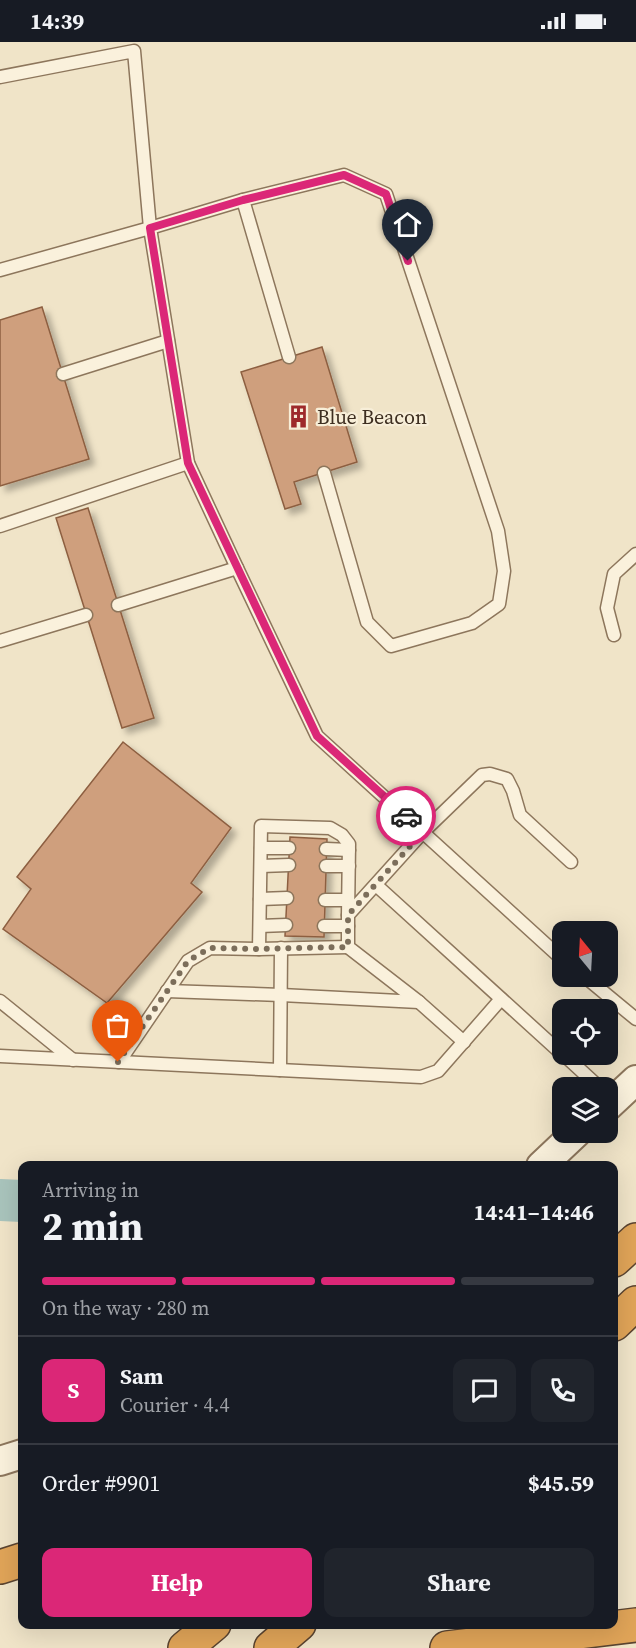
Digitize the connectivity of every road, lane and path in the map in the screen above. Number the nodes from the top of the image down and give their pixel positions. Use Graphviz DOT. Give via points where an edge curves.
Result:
graph roads {
  1 [pos="0,77"];
  2 [pos="243,200"];
  3 [pos="150,228"];
  4 [pos="0,270"];
  5 [pos="168,341"];
  6 [pos="289,357"];
  7 [pos="63,374"];
  8 [pos="188,463"];
  9 [pos="324,472"];
  10 [pos="0,526"];
  11 [pos="636,554"];
  12 [pos="237,568"];
  13 [pos="118,605"];
  14 [pos="86,615"];
  15 [pos="614,635"];
  16 [pos="0,641"];
  17 [pos="423,832"];
  18 [pos="261,848"];
  19 [pos="289,848"];
  20 [pos="326,849"];
  21 [pos="349,850"];
  22 [pos="571,862"];
  23 [pos="289,865"];
  24 [pos="261,866"];
  25 [pos="326,866"];
  26 [pos="349,866"];
  27 [pos="376,885"];
  28 [pos="287,898"];
  29 [pos="260,899"];
  30 [pos="325,900"];
  31 [pos="348,900"];
  32 [pos="348,921"];
  33 [pos="260,926"];
  34 [pos="286,926"];
  35 [pos="324,926"];
  36 [pos="348,947"];
  37 [pos="281,948"];
  38 [pos="259,949"];
  39 [pos="552,950"];
  40 [pos="597,987"];
  41 [pos="167,991"];
  42 [pos="281,995"];
  43 [pos="501,999"];
  44 [pos="0,1001"];
  45 [pos="419,1002"];
  46 [pos="636,1019"];
  47 [pos="464,1042"];
  48 [pos="552,1044"];
  49 [pos="0,1056"];
  50 [pos="73,1060"];
  51 [pos="118,1062"];
  52 [pos="574,1065"];
  53 [pos="280,1070"];
  54 [pos="587,1077"];
  55 [pos="636,1080"];
  56 [pos="618,1091"];
  57 [pos="566,1143"];
  58 [pos="546,1161"];
  59 [pos="636,1240"];
  60 [pos="618,1256"];
  61 [pos="636,1303"];
  62 [pos="618,1320"];
  63 [pos="18,1455"];
  64 [pos="0,1461"];
  65 [pos="18,1561"];
  66 [pos="0,1568"];
  67 [pos="636,1625"];
  68 [pos="618,1627"];
  69 [pos="208,1629"];
  70 [pos="605,1629"];
  71 [pos="185,1648"];
  72 [pos="447,1648"];
  1 -- 3 [label="lane" via="134,51"];
  2 -- 3 [label="lane"];
  2 -- 6 [label="lane"];
  2 -- 9 [label="lane" via="344,175 386,194 498,531 504,571 499,604 472,623 392,646 367,622"];
  3 -- 4 [label="lane"];
  3 -- 5 [label="lane"];
  5 -- 7 [label="lane"];
  5 -- 8 [label="lane"];
  8 -- 10 [label="lane"];
  8 -- 12 [label="lane"];
  11 -- 15 [label="lane" via="614,574 607,608"];
  12 -- 13 [label="lane"];
  12 -- 17 [label="lane" via="317,736"];
  14 -- 16 [label="lane"];
  17 -- 22 [label="lane" via="482,775 490,774 507,778 520,815"];
  17 -- 27 [label="lane"];
  17 -- 39 [label="lane"];
  18 -- 19 [label="lane"];
  18 -- 21 [label="lane" via="261,826 330,828 342,835"];
  18 -- 24 [label="lane"];
  20 -- 21 [label="lane"];
  21 -- 26 [label="lane"];
  23 -- 24 [label="lane"];
  24 -- 29 [label="lane"];
  25 -- 26 [label="lane"];
  26 -- 31 [label="lane"];
  27 -- 32 [label="lane"];
  27 -- 43 [label="lane"];
  28 -- 29 [label="lane"];
  29 -- 33 [label="lane"];
  30 -- 31 [label="lane"];
  31 -- 32 [label="lane"];
  32 -- 35 [label="lane"];
  32 -- 36 [label="lane"];
  33 -- 34 [label="lane"];
  33 -- 38 [label="lane"];
  36 -- 37 [label="lane"];
  36 -- 45 [label="lane"];
  37 -- 38 [label="lane"];
  37 -- 42 [label="lane"];
  38 -- 41 [label="lane" via="210,948 188,961"];
  40 -- 46 [label="lane"];
  41 -- 42 [label="lane"];
  41 -- 51 [label="lane"];
  42 -- 45 [label="lane"];
  42 -- 53 [label="lane"];
  43 -- 47 [label="lane"];
  43 -- 48 [label="lane"];
  44 -- 50 [label="lane"];
  45 -- 47 [label="lane"];
  47 -- 53 [label="lane" via="438,1071 421,1077"];
  49 -- 50 [label="lane"];
  50 -- 51 [label="lane"];
  51 -- 53 [label="lane"];
  52 -- 54 [label="lane"];
  55 -- 56 [label="street"];
  57 -- 58 [label="street"];
  59 -- 60 [label="highway"];
  61 -- 62 [label="highway"];
  63 -- 64 [label="street"];
  65 -- 66 [label="highway"];
  67 -- 68 [label="highway"];
  69 -- 71 [label="highway"];
  70 -- 72 [label="highway"];
}
